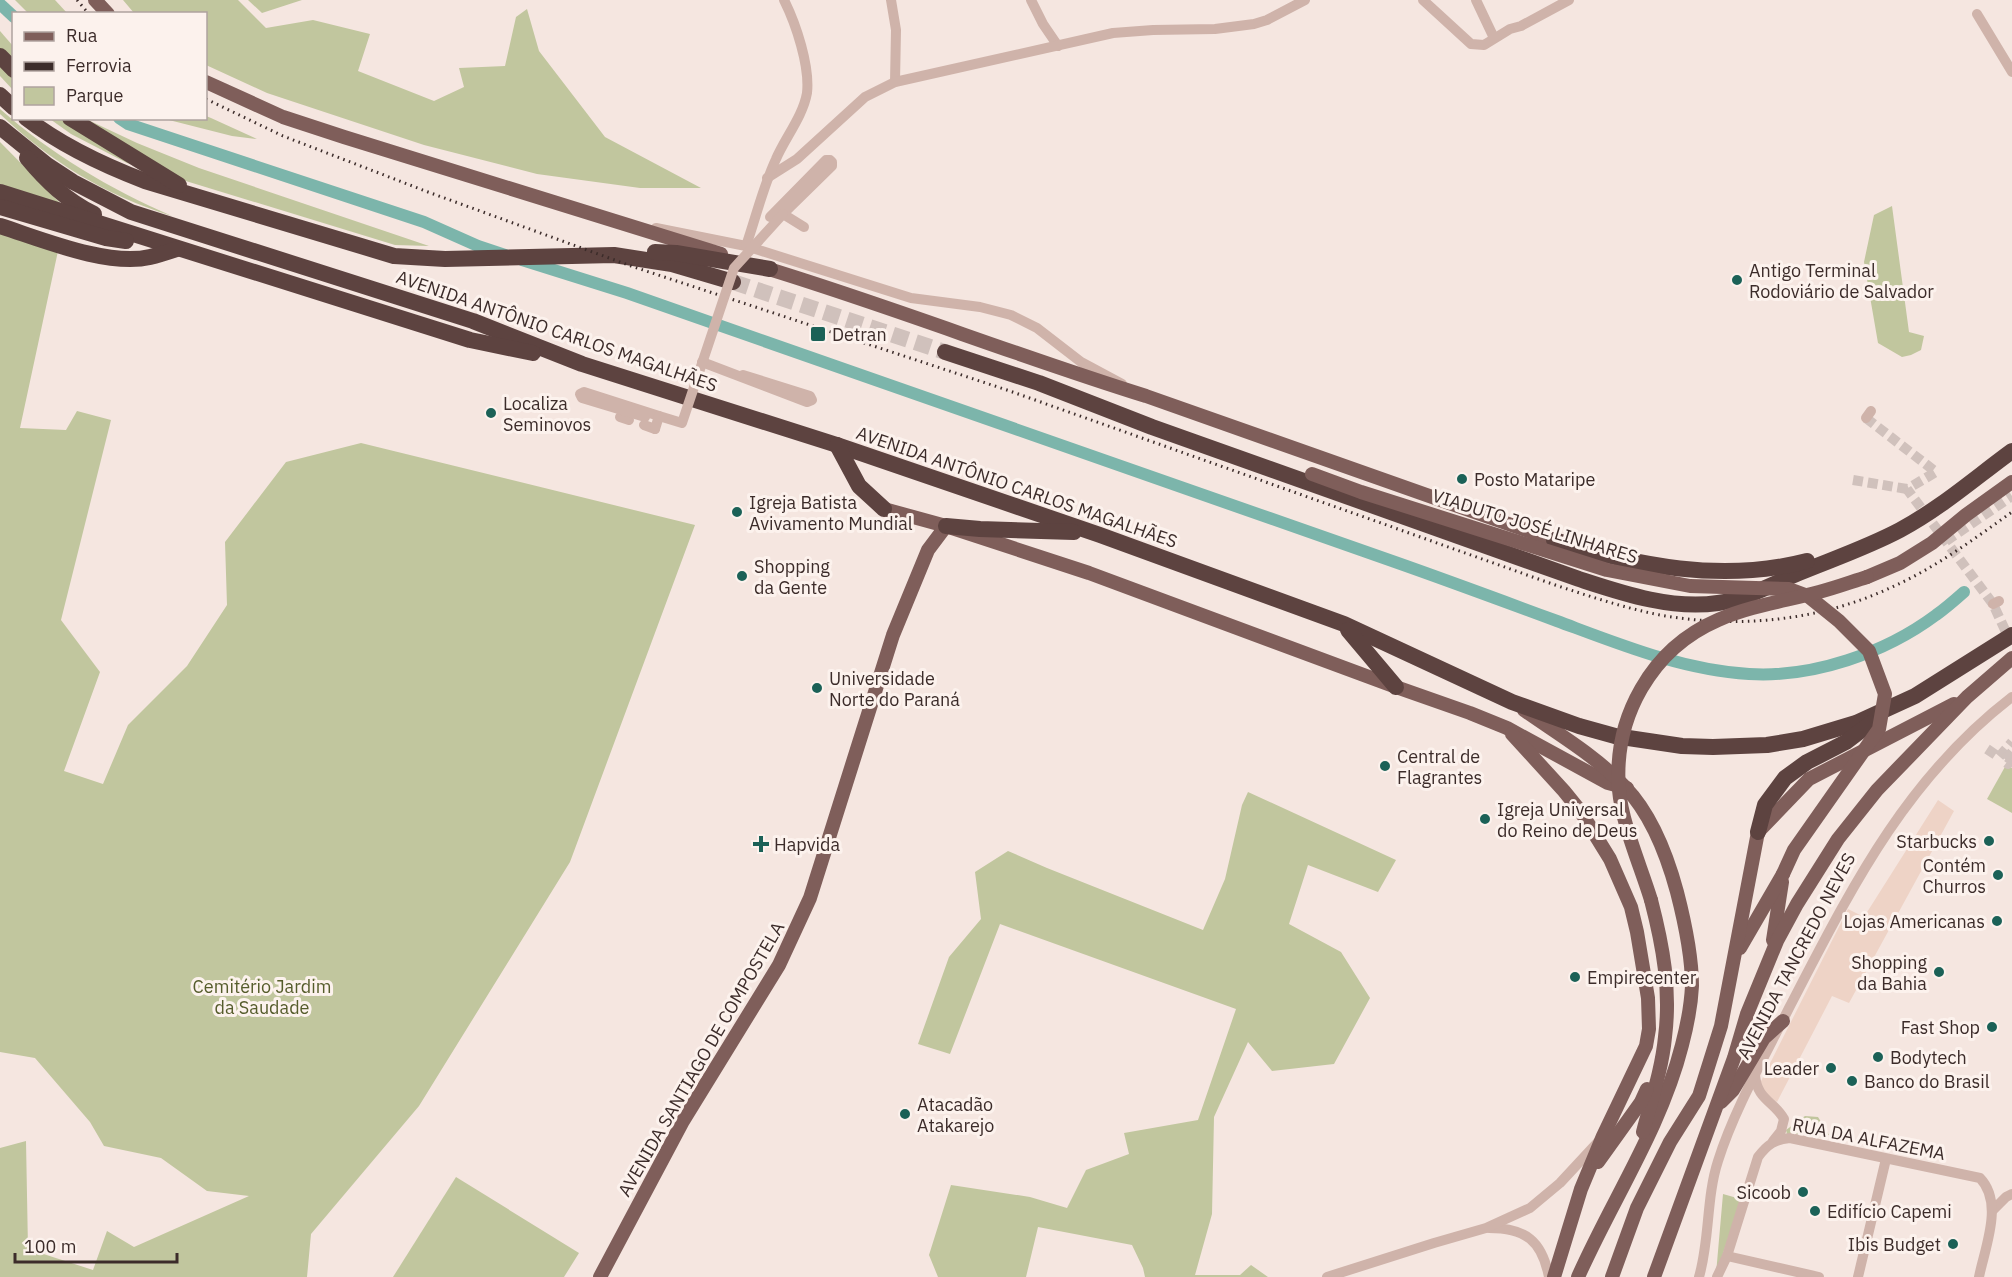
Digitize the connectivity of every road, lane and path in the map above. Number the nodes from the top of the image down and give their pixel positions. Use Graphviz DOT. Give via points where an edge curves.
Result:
graph roads {
  1 [pos="95,0"];
  2 [pos="784,0"];
  3 [pos="891,0"];
  4 [pos="1031,0"];
  5 [pos="1305,0"];
  6 [pos="1423,0"];
  7 [pos="1476,0"];
  8 [pos="1569,0"];
  9 [pos="106,12"];
  10 [pos="1977,14"];
  11 [pos="1494,38"];
  12 [pos="1058,46"];
  13 [pos="0,56"];
  14 [pos="12,68"];
  15 [pos="2012,72"];
  16 [pos="207,82"];
  17 [pos="895,82"];
  18 [pos="0,95"];
  19 [pos="12,106"];
  20 [pos="28,120"];
  21 [pos="73,120"];
  22 [pos="0,127"];
  23 [pos="767,178"];
  24 [pos="0,192"];
  25 [pos="202,199"];
  26 [pos="0,207"];
  27 [pos="783,214"];
  28 [pos="770,217"];
  29 [pos="608,220"];
  30 [pos="0,225"];
  31 [pos="804,226"];
  32 [pos="167,246"];
  33 [pos="746,246"];
  34 [pos="614,255"];
  35 [pos="770,269"];
  36 [pos="733,282"];
  37 [pos="945,352"];
  38 [pos="702,362"];
  39 [pos="582,364"];
  40 [pos="743,375"];
  41 [pos="1146,396"];
  42 [pos="659,416"];
  43 [pos="837,445"];
  44 [pos="1297,450"];
  45 [pos="2012,451"];
  46 [pos="1279,472"];
  47 [pos="1312,474"];
  48 [pos="2012,482"];
  49 [pos="884,509"];
  50 [pos="925,521"];
  51 [pos="946,526"];
  52 [pos="1100,535"];
  53 [pos="1554,540"];
  54 [pos="1863,546"];
  55 [pos="928,550"];
  56 [pos="1344,624"];
  57 [pos="2012,635"];
  58 [pos="2012,658"];
  59 [pos="1396,687"];
  60 [pos="1967,697"];
  61 [pos="2012,697"];
  62 [pos="1512,702"];
  63 [pos="1892,707"];
  64 [pos="1507,728"];
  65 [pos="1627,788"];
  66 [pos="1758,832"];
  67 [pos="1783,874"];
  68 [pos="1736,955"];
  69 [pos="1770,958"];
  70 [pos="1783,1021"];
  71 [pos="1659,1066"];
  72 [pos="1755,1075"];
  73 [pos="1717,1106"];
  74 [pos="1603,1136"];
  75 [pos="1772,1142"];
  76 [pos="1886,1158"];
  77 [pos="1634,1166"];
  78 [pos="1581,1189"];
  79 [pos="2012,1194"];
  80 [pos="1993,1210"];
  81 [pos="1486,1228"];
  82 [pos="1727,1256"];
  83 [pos="600,1277"];
  84 [pos="1327,1277"];
  85 [pos="1549,1277"];
  86 [pos="1554,1277"];
  87 [pos="1578,1277"];
  88 [pos="1612,1277"];
  89 [pos="1654,1277"];
  90 [pos="1698,1277"];
  91 [pos="1717,1277"];
  92 [pos="1819,1277"];
  93 [pos="1858,1277"];
  94 [pos="1979,1277"];
  1 -- 9 [label="main road"];
  2 -- 23 [label="street" via="799,41 807,94"];
  3 -- 17 [label="street" via="896,30"];
  4 -- 12 [label="street"];
  5 -- 12 [label="street" via="1254,24 1123,32"];
  6 -- 11 [label="street" via="1471,44 1484,45"];
  7 -- 11 [label="street"];
  8 -- 11 [label="street"];
  10 -- 15 [label="street"];
  12 -- 17 [label="street"];
  13 -- 14 [label="highway"];
  16 -- 29 [label="main road" via="283,117"];
  17 -- 23 [label="street" via="865,97 797,159"];
  18 -- 19 [label="highway"];
  20 -- 25 [label="highway, AVENIDA ANTÔNIO CARLOS MAGALHÃES" via="115,170"];
  21 -- 25 [label="highway"];
  22 -- 32 [label="highway" via="58,192 76,205"];
  22 -- 39 [label="highway, AVENIDA ANTÔNIO CARLOS MAGALHÃES" via="73,182 131,212 473,321"];
  23 -- 33 [label="street"];
  24 -- 32 [label="highway"];
  25 -- 34 [label="highway, AVENIDA ANTÔNIO CARLOS MAGALHÃES" via="394,256 445,259"];
  26 -- 32 [label="highway" via="106,238"];
  27 -- 28 [label="street" via="832,166 831,160 826,160"];
  27 -- 31 [label="street"];
  27 -- 38 [label="street, bridge" via="734,268"];
  29 -- 33 [label="street"];
  29 -- 35 [label="main road"];
  30 -- 32 [label="highway" via="110,258 148,258"];
  32 -- 39 [label="highway" via="470,340"];
  33 -- 41 [label="street" via="911,298 1011,315 1037,328 1081,362"];
  34 -- 35 [label="highway" via="676,253"];
  34 -- 36 [label="highway, AVENIDA ANTÔNIO CARLOS MAGALHÃES" via="650,259"];
  35 -- 41 [label="main road"];
  37 -- 46 [label="highway"];
  38 -- 40 [label="street" via="807,402 812,400 810,396"];
  38 -- 42 [label="street, bridge" via="682,423"];
  39 -- 43 [label="highway, AVENIDA ANTÔNIO CARLOS MAGALHÃES"];
  41 -- 44 [label="main road"];
  42 -- 42 [label="street, bridge" via="655,429 580,394 584,392"];
  43 -- 49 [label="highway" via="859,486"];
  43 -- 52 [label="highway, AVENIDA ANTÔNIO CARLOS MAGALHÃES"];
  44 -- 47 [label="main road"];
  44 -- 53 [label="main road"];
  45 -- 54 [label="highway" via="1922,517"];
  46 -- 47 [label="main road, VIADUTO JOSÉ LINHARES"];
  46 -- 54 [label="highway" via="1619,592 1685,604 1717,603 1747,595"];
  47 -- 67 [label="main road, VIADUTO JOSÉ LINHARES, bridge" via="1607,570 1690,586 1789,589 1808,596 1839,621 1869,651 1885,694 1879,729 1794,850"];
  48 -- 71 [label="main road, AVENIDA ANTÔNIO CARLOS MAGALHÃES, bridge" via="1900,563 1867,577 1717,620 1670,651 1644,682 1634,699 1622,738 1619,776 1623,809 1662,943 1667,988 1665,1040"];
  49 -- 50 [label="main road"];
  50 -- 51 [label="main road"];
  50 -- 55 [label="main road, AVENIDA SANTIAGO DE COMPOSTELA"];
  51 -- 52 [label="highway"];
  51 -- 55 [label="main road, AVENIDA SANTIAGO DE COMPOSTELA"];
  51 -- 59 [label="main road" via="1089,573"];
  52 -- 56 [label="highway, AVENIDA ANTÔNIO CARLOS MAGALHÃES"];
  53 -- 54 [label="highway" via="1626,560 1713,572 1769,569"];
  55 -- 83 [label="main road, AVENIDA SANTIAGO DE COMPOSTELA" via="893,635 810,898 794,935 762,995 683,1121"];
  56 -- 59 [label="highway"];
  56 -- 62 [label="highway, AVENIDA ANTÔNIO CARLOS MAGALHÃES"];
  57 -- 63 [label="highway"];
  58 -- 60 [label="main road, AVENIDA TANCREDO NEVES"];
  59 -- 64 [label="main road"];
  60 -- 66 [label="main road" via="1809,779"];
  60 -- 69 [label="main road, AVENIDA TANCREDO NEVES" via="1854,817 1813,876"];
  61 -- 70 [label="street, AVENIDA TANCREDO NEVES" via="1977,725 1903,808 1868,861"];
  62 -- 63 [label="highway" via="1615,736 1713,747 1788,743 1856,723"];
  62 -- 65 [label="main road, AVENIDA ANTÔNIO CARLOS MAGALHÃES" via="1595,759"];
  63 -- 66 [label="highway" via="1846,742 1785,778 1765,805"];
  64 -- 65 [label="main road" via="1608,783"];
  64 -- 74 [label="main road" via="1564,791 1599,840 1619,876 1637,932 1649,1029 1639,1063"];
  65 -- 77 [label="main road, AVENIDA ANTÔNIO CARLOS MAGALHÃES" via="1642,808 1671,869 1687,938 1692,988 1688,1021 1672,1080"];
  66 -- 68 [label="main road"];
  67 -- 68 [label="main road"];
  67 -- 69 [label="main road"];
  68 -- 88 [label="main road" via="1721,1026 1699,1096 1670,1142 1637,1208"];
  69 -- 73 [label="main road, AVENIDA TANCREDO NEVES"];
  70 -- 72 [label="street, AVENIDA TANCREDO NEVES"];
  70 -- 73 [label="main road" via="1764,1038 1733,1090"];
  71 -- 77 [label="main road, AVENIDA ANTÔNIO CARLOS MAGALHÃES"];
  71 -- 78 [label="main road" via="1641,1102"];
  72 -- 75 [label="street" via="1762,1097 1784,1119"];
  72 -- 90 [label="street, AVENIDA TANCREDO NEVES" via="1718,1159"];
  73 -- 89 [label="main road"];
  74 -- 78 [label="main road"];
  74 -- 81 [label="street" via="1545,1197"];
  75 -- 76 [label="street, RUA DA ALFAZEMA" via="1800,1139"];
  75 -- 82 [label="street, RUA DA ALFAZEMA" via="1758,1157"];
  76 -- 80 [label="street, RUA DA ALFAZEMA" via="1980,1178 1987,1186"];
  76 -- 93 [label="street"];
  77 -- 87 [label="main road, AVENIDA ANTÔNIO CARLOS MAGALHÃES"];
  78 -- 86 [label="main road"];
  79 -- 80 [label="street"];
  80 -- 94 [label="street"];
  81 -- 84 [label="street"];
  81 -- 85 [label="street" via="1525,1234 1541,1250"];
  82 -- 91 [label="street, RUA DA ALFAZEMA"];
  82 -- 92 [label="street"];
}
